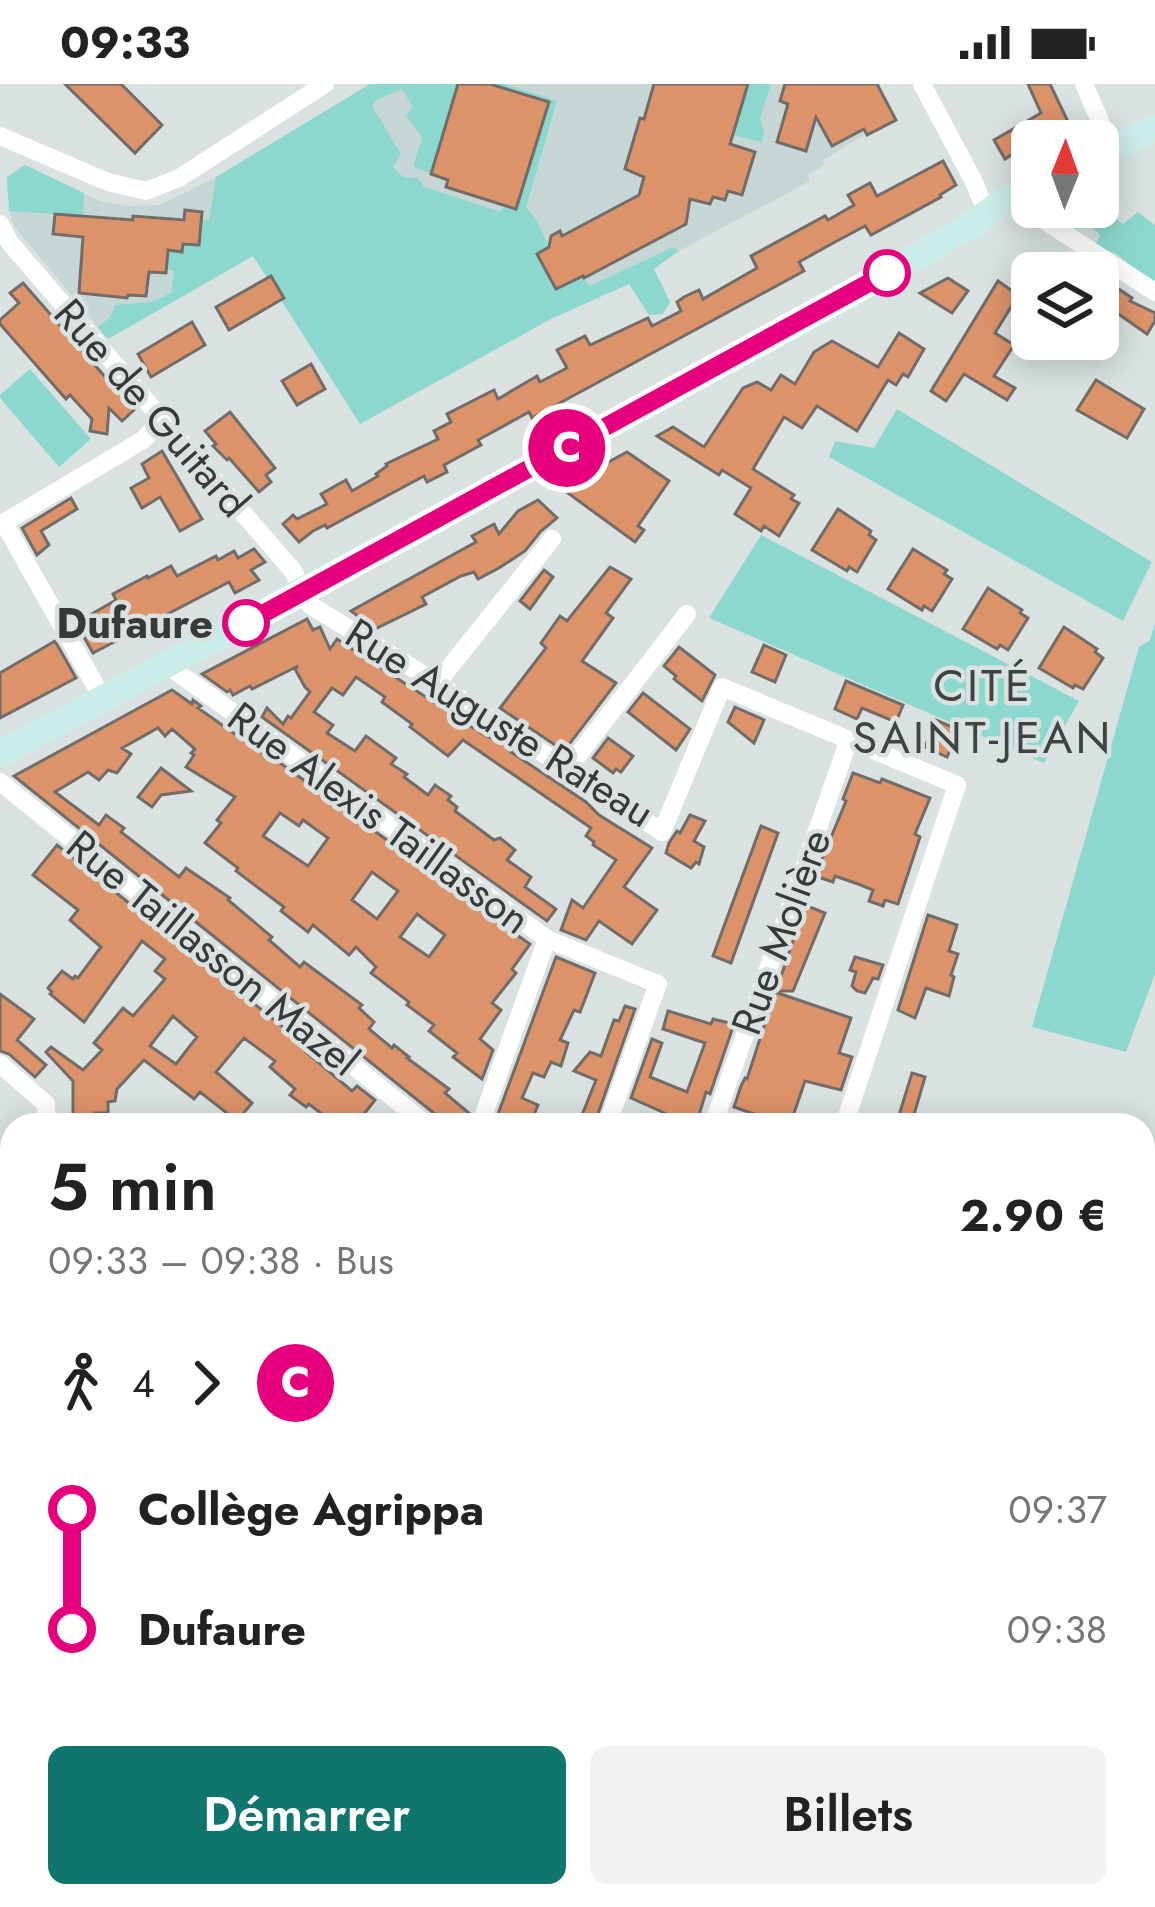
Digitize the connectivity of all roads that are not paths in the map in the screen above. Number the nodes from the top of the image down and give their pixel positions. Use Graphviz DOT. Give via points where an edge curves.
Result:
graph roads {
  1 [pos="325,84"];
  2 [pos="922,84"];
  3 [pos="1084,84"];
  4 [pos="1094,120"];
  5 [pos="1155,128"];
  6 [pos="0,136"];
  7 [pos="1119,147"];
  8 [pos="1011,212"];
  9 [pos="988,214"];
  10 [pos="0,224"];
  11 [pos="1056,228"];
  12 [pos="1155,292"];
  13 [pos="164,419"];
  14 [pos="2,524"];
  15 [pos="552,539"];
  16 [pos="304,592"];
  17 [pos="687,614"];
  18 [pos="167,665"];
  19 [pos="437,683"];
  20 [pos="103,699"];
  21 [pos="849,740"];
  22 [pos="0,754"];
  23 [pos="568,768"];
  24 [pos="0,782"];
  25 [pos="547,939"];
  26 [pos="0,1064"];
  27 [pos="46,1113"];
  28 [pos="412,1113"];
  29 [pos="484,1113"];
  30 [pos="612,1113"];
  31 [pos="717,1113"];
  32 [pos="848,1113"];
  1 -- 6 [label="street" via="146,191"];
  2 -- 9 [label="street"];
  3 -- 4 [label="street"];
  5 -- 7 [label="main road"];
  8 -- 9 [label="main road"];
  9 -- 16 [label="main road"];
  10 -- 13 [label="street, Rue de Guitard"];
  11 -- 12 [label="street"];
  13 -- 14 [label="street" via="143,440"];
  13 -- 16 [label="street, Rue de Guitard"];
  14 -- 20 [label="street"];
  15 -- 19 [label="street"];
  16 -- 18 [label="main road"];
  16 -- 19 [label="street, Rue Auguste Rateau" via="310,604"];
  17 -- 23 [label="street"];
  18 -- 20 [label="main road"];
  18 -- 25 [label="street, Rue Alexis Taillasson"];
  19 -- 23 [label="street, Rue Auguste Rateau"];
  20 -- 22 [label="main road"];
  21 -- 23 [label="street, Rue Auguste Rateau" via="722,687 662,832"];
  21 -- 31 [label="street, Rue Molière"];
  21 -- 32 [label="street, Rue Auguste Rateau" via="957,785"];
  24 -- 28 [label="street, Rue Taillasson Mazel"];
  25 -- 29 [label="street, Rue Alexis Taillasson"];
  25 -- 30 [label="street" via="658,984"];
  26 -- 27 [label="street"];
}
